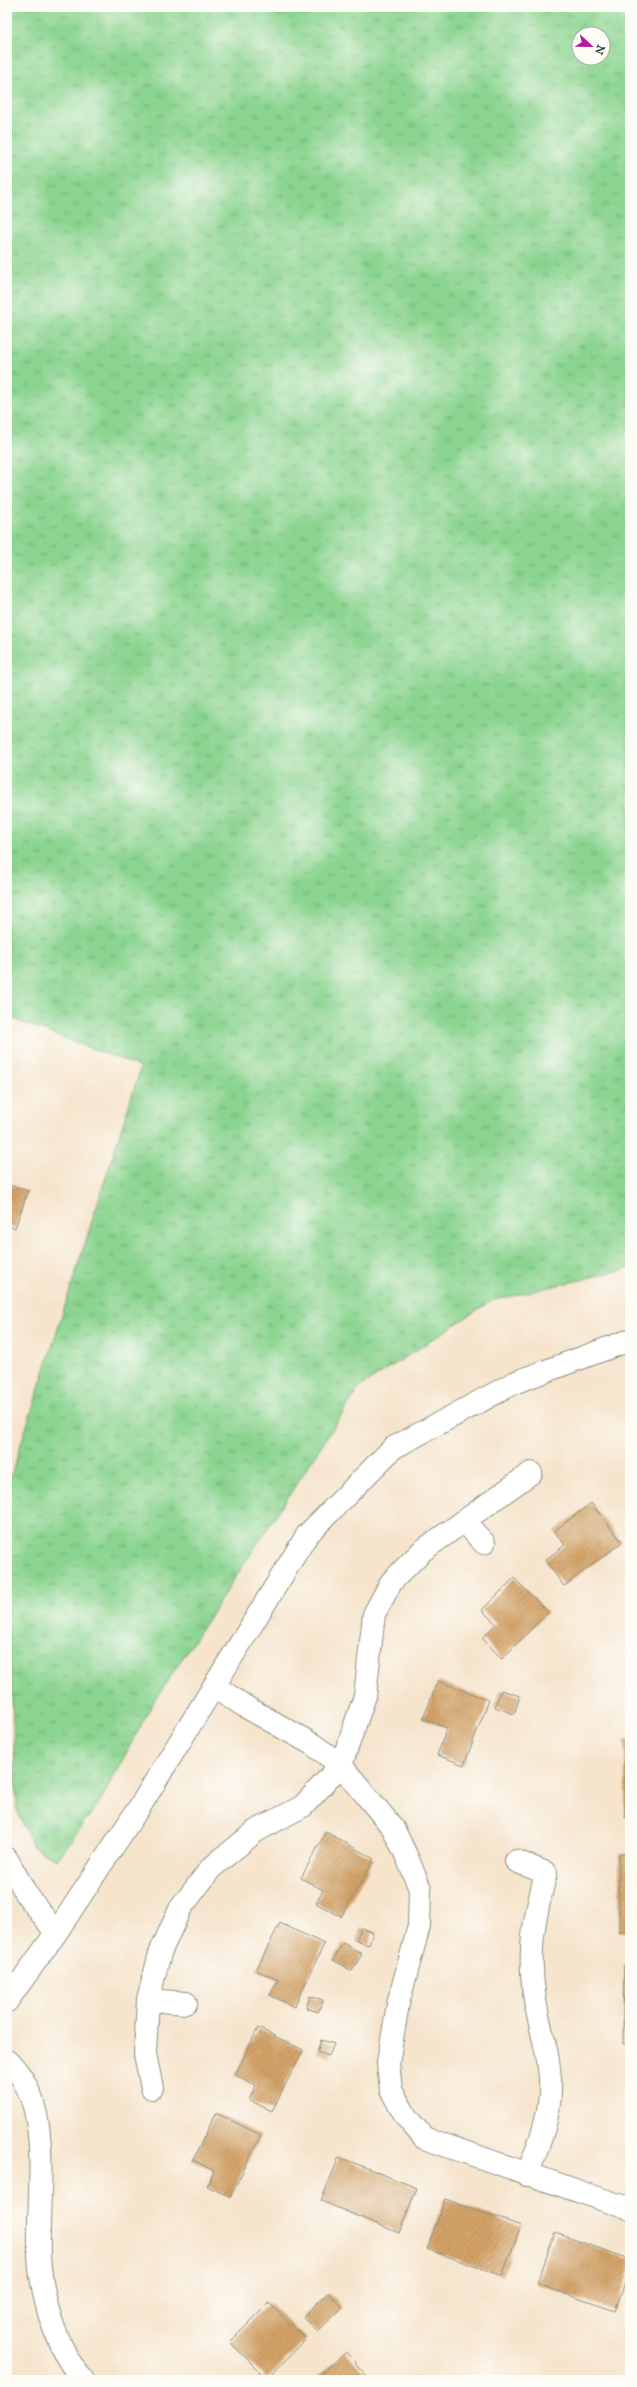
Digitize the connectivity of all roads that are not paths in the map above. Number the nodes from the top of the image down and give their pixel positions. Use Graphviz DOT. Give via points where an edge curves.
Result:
graph roads {
  1 [pos="630,1340"];
  2 [pos="532,1473"];
  3 [pos="464,1521"];
  4 [pos="484,1543"];
  5 [pos="214,1686"];
  6 [pos="341,1765"];
  7 [pos="7,1859"];
  8 [pos="516,1861"];
  9 [pos="56,1933"];
  10 [pos="148,2000"];
  11 [pos="7,2001"];
  12 [pos="186,2003"];
  13 [pos="7,2061"];
  14 [pos="152,2088"];
  15 [pos="527,2175"];
  16 [pos="630,2209"];
  17 [pos="83,2380"];
  1 -- 5 [label="street" via="516,1382 393,1448 307,1535"];
  2 -- 3 [label="street"];
  3 -- 4 [label="street"];
  3 -- 6 [label="street" via="422,1551 392,1581 374,1614 365,1696"];
  5 -- 6 [label="street" via="312,1744"];
  5 -- 9 [label="street" via="142,1803"];
  6 -- 10 [label="street" via="303,1806 256,1831 210,1868 180,1909 160,1953"];
  6 -- 15 [label="street" via="393,1828 420,1889 419,1926 391,2034 388,2063 391,2090 407,2118 424,2138"];
  7 -- 9 [label="street" via="27,1895"];
  8 -- 15 [label="street" via="546,1873 531,1942 531,1970 535,2001 549,2062 550,2094 543,2133"];
  9 -- 11 [label="street"];
  10 -- 12 [label="street"];
  10 -- 14 [label="street" via="145,2054"];
  13 -- 17 [label="street" via="18,2070 32,2100 39,2135 40,2267 45,2299 58,2339"];
  15 -- 16 [label="street"];
}
